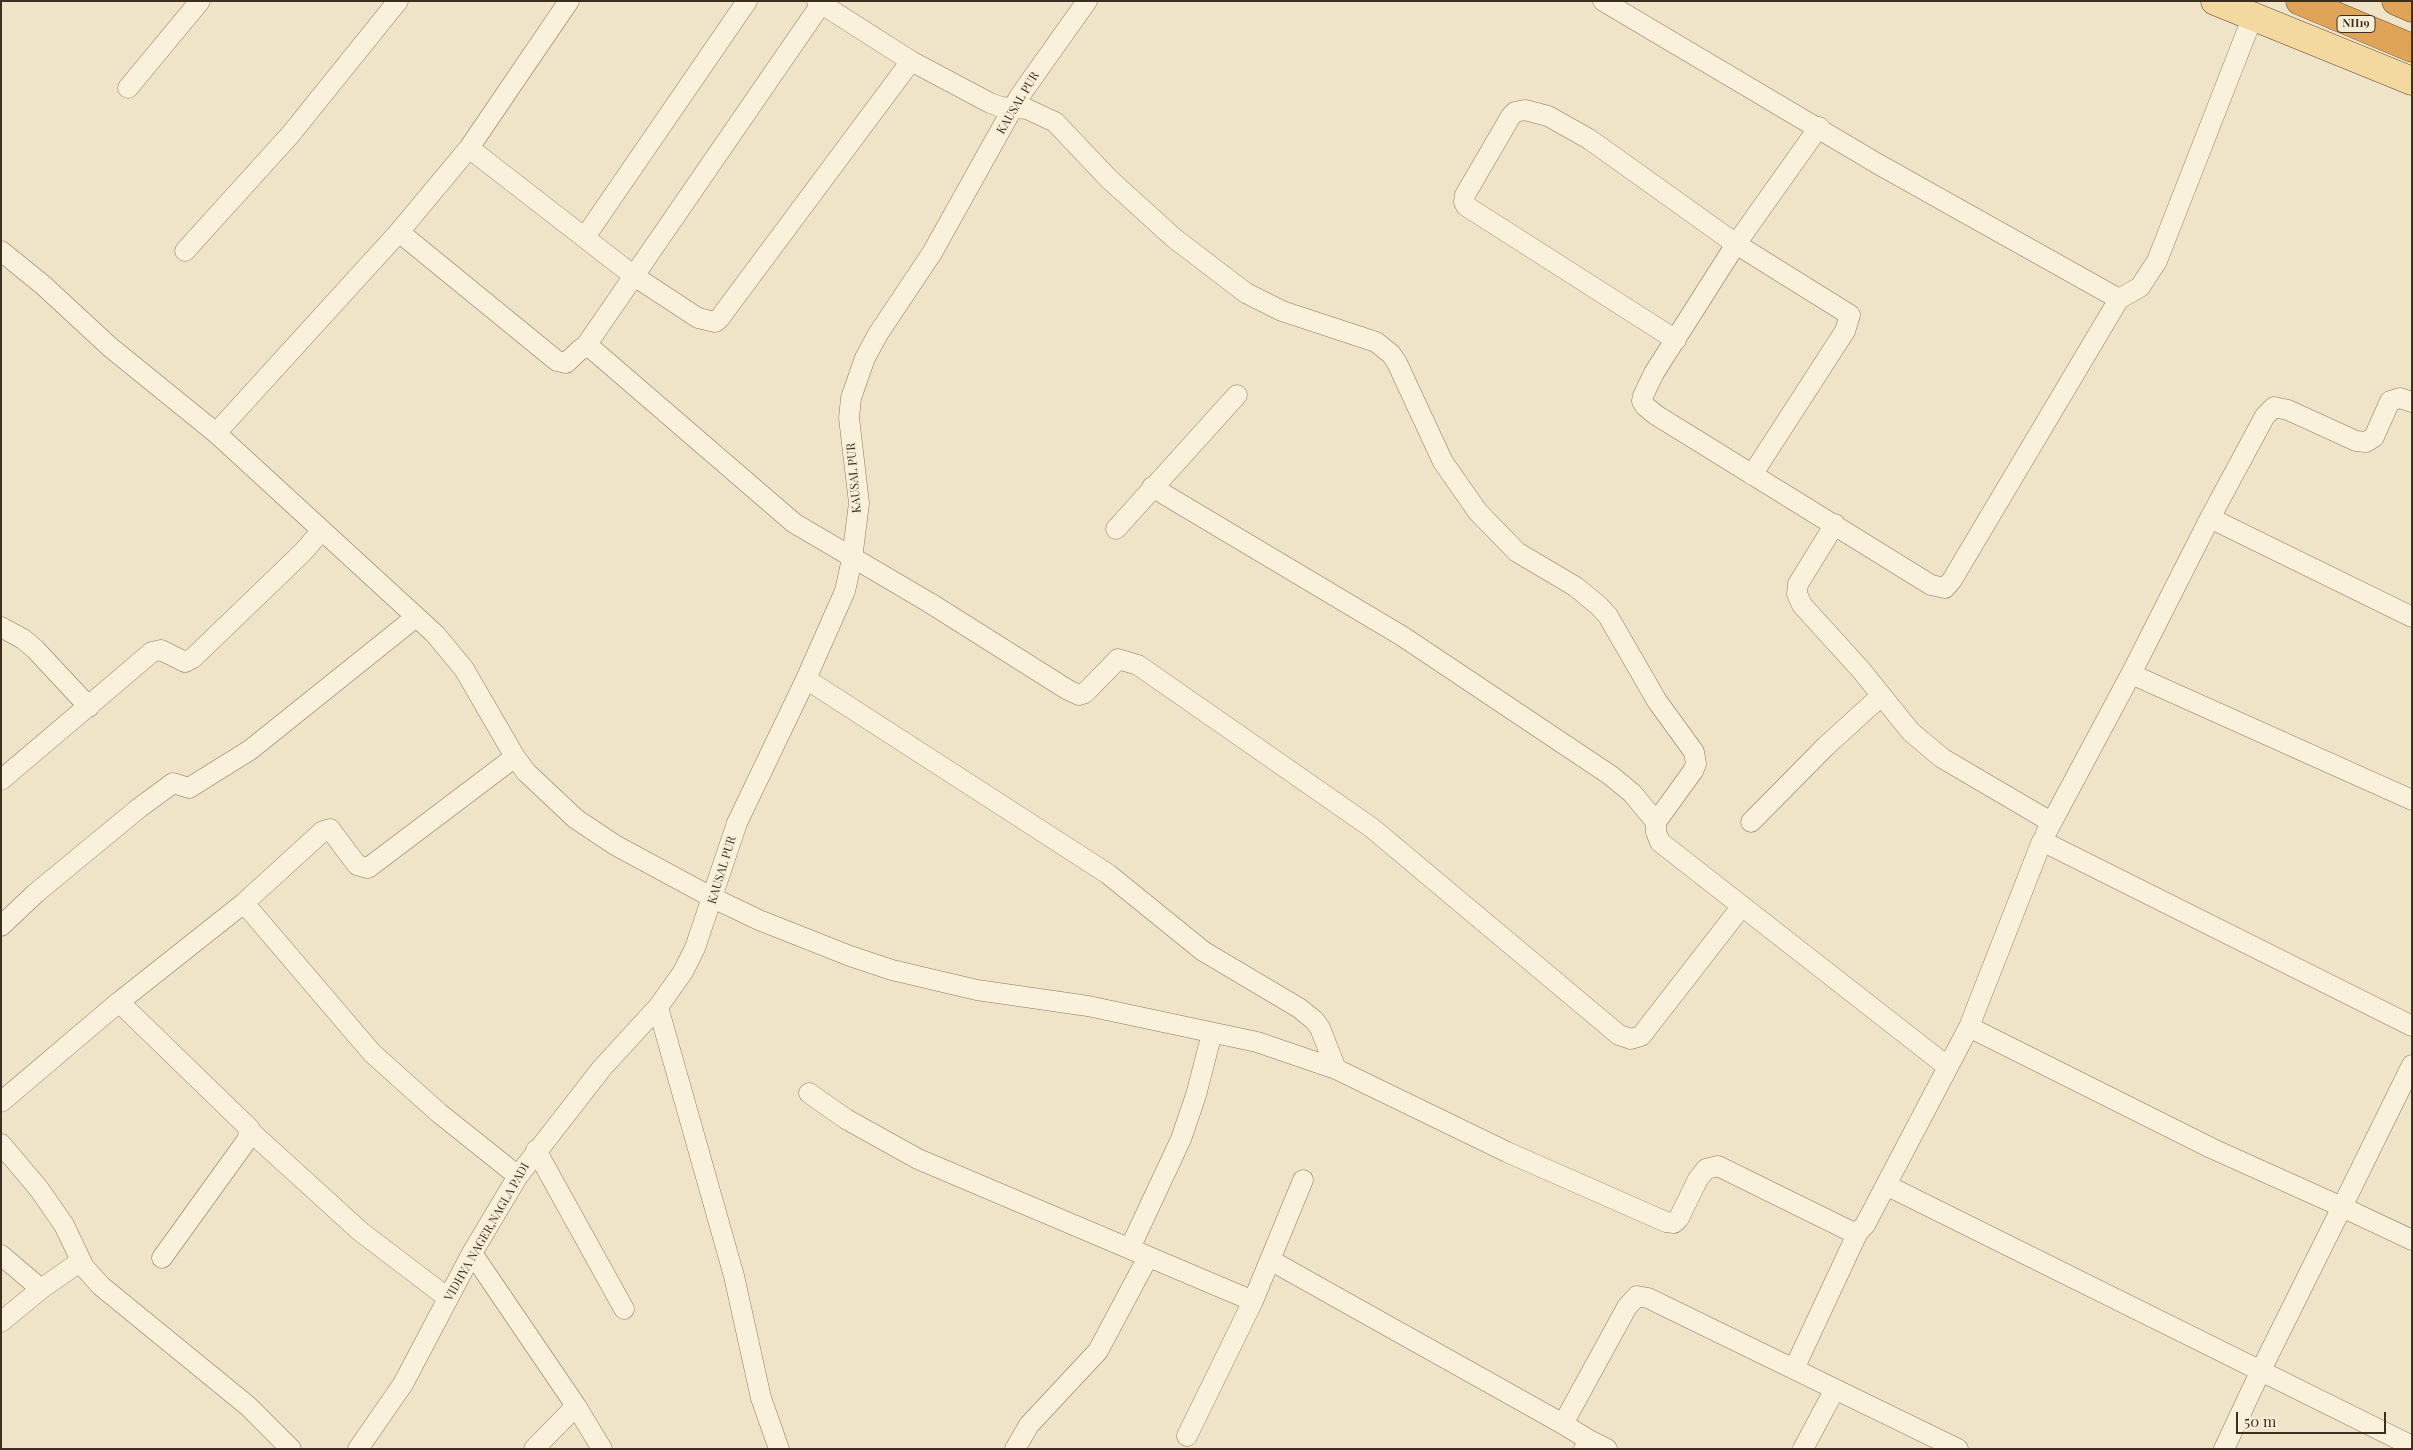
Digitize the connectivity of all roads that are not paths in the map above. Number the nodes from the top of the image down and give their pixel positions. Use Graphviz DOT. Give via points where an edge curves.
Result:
graph roads {
  1 [pos="200,1"];
  2 [pos="398,1"];
  3 [pos="569,1"];
  4 [pos="747,1"];
  5 [pos="1087,1"];
  6 [pos="1603,1"];
  7 [pos="2216,1"];
  8 [pos="2300,1"];
  9 [pos="2396,1"];
  10 [pos="819,3"];
  11 [pos="2412,8"];
  12 [pos="2253,16"];
  13 [pos="2412,48"];
  14 [pos="911,60"];
  15 [pos="2412,81"];
  16 [pos="128,88"];
  17 [pos="1012,108"];
  18 [pos="1819,127"];
  19 [pos="469,148"];
  20 [pos="399,232"];
  21 [pos="585,237"];
  22 [pos="1736,244"];
  23 [pos="1,251"];
  24 [pos="185,251"];
  25 [pos="634,276"];
  26 [pos="2119,299"];
  27 [pos="1676,340"];
  28 [pos="585,347"];
  29 [pos="1237,395"];
  30 [pos="2412,402"];
  31 [pos="216,432"];
  32 [pos="1752,475"];
  33 [pos="1152,487"];
  34 [pos="2210,518"];
  35 [pos="1834,524"];
  36 [pos="1116,529"];
  37 [pos="322,530"];
  38 [pos="852,559"];
  39 [pos="416,617"];
  40 [pos="2412,617"];
  41 [pos="1,627"];
  42 [pos="2131,674"];
  43 [pos="806,679"];
  44 [pos="1882,696"];
  45 [pos="89,707"];
  46 [pos="515,757"];
  47 [pos="1,780"];
  48 [pos="2412,800"];
  49 [pos="1656,822"];
  50 [pos="1751,822"];
  51 [pos="2051,822"];
  52 [pos="2042,841"];
  53 [pos="713,898"];
  54 [pos="244,903"];
  55 [pos="1742,906"];
  56 [pos="1,926"];
  57 [pos="119,1002"];
  58 [pos="658,1008"];
  59 [pos="1970,1026"];
  60 [pos="2412,1026"];
  61 [pos="1212,1034"];
  62 [pos="2412,1065"];
  63 [pos="1948,1067"];
  64 [pos="1336,1070"];
  65 [pos="809,1093"];
  66 [pos="1,1102"];
  67 [pos="251,1132"];
  68 [pos="1,1144"];
  69 [pos="536,1150"];
  70 [pos="518,1176"];
  71 [pos="1303,1180"];
  72 [pos="1886,1185"];
  73 [pos="2342,1207"];
  74 [pos="1858,1232"];
  75 [pos="2412,1240"];
  76 [pos="1130,1248"];
  77 [pos="472,1253"];
  78 [pos="1,1255"];
  79 [pos="1148,1257"];
  80 [pos="162,1258"];
  81 [pos="1270,1260"];
  82 [pos="81,1261"];
  83 [pos="41,1289"];
  84 [pos="448,1298"];
  85 [pos="1253,1301"];
  86 [pos="624,1309"];
  87 [pos="1,1322"];
  88 [pos="1794,1368"];
  89 [pos="2261,1370"];
  90 [pos="1835,1389"];
  91 [pos="576,1406"];
  92 [pos="1563,1424"];
  93 [pos="1187,1436"];
  94 [pos="1586,1444"];
  95 [pos="2412,1446"];
  96 [pos="291,1449"];
  97 [pos="358,1449"];
  98 [pos="534,1449"];
  99 [pos="602,1449"];
  100 [pos="779,1449"];
  101 [pos="1015,1449"];
  102 [pos="1607,1449"];
  103 [pos="1803,1449"];
  104 [pos="1958,1449"];
  105 [pos="2224,1449"];
  1 -- 16 [label="street"];
  2 -- 24 [label="street" via="290,135"];
  3 -- 19 [label="street"];
  4 -- 21 [label="street"];
  5 -- 17 [label="street, KAUSAL PUR"];
  6 -- 18 [label="street"];
  7 -- 12 [label="main road"];
  8 -- 13 [label="highway, NH19"];
  9 -- 11 [label="highway"];
  10 -- 14 [label="street"];
  10 -- 25 [label="street"];
  12 -- 15 [label="main road"];
  12 -- 26 [label="street" via="2157,261 2140,287"];
  14 -- 17 [label="street" via="990,103"];
  14 -- 25 [label="street" via="719,319 711,322 698,318"];
  17 -- 38 [label="street, KAUSAL PUR" via="932,253 878,334 857,381 848,418 859,503"];
  17 -- 49 [label="street" via="1037,112 1055,122 1096,166 1174,238 1246,293 1282,311 1376,342 1391,354 1443,462 1478,512 1517,552 1576,587 1608,616 1657,701 1694,752 1696,764 1693,772"];
  18 -- 22 [label="street"];
  18 -- 26 [label="street" via="1887,169"];
  19 -- 20 [label="street"];
  19 -- 21 [label="street"];
  20 -- 28 [label="street" via="557,362 564,364 570,361"];
  20 -- 31 [label="street"];
  21 -- 25 [label="street"];
  22 -- 27 [label="street"];
  22 -- 27 [label="street" via="1561,122 1525,110 1510,116 1465,195 1466,206"];
  22 -- 32 [label="street" via="1849,313 1851,318"];
  23 -- 31 [label="street" via="110,347"];
  25 -- 28 [label="street"];
  26 -- 35 [label="street" via="1945,588 1931,585"];
  27 -- 32 [label="street" via="1642,396 1645,406"];
  28 -- 38 [label="street" via="596,351 785,516"];
  29 -- 33 [label="street"];
  30 -- 34 [label="street" via="2400,398 2390,401 2374,437 2366,442 2356,441 2288,410 2274,407 2265,416"];
  31 -- 37 [label="street"];
  32 -- 35 [label="street"];
  33 -- 36 [label="street"];
  33 -- 49 [label="street" via="1427,653 1616,779"];
  34 -- 40 [label="street"];
  34 -- 42 [label="street"];
  35 -- 44 [label="street" via="1798,584 1797,594 1802,605"];
  37 -- 39 [label="street"];
  37 -- 45 [label="street" via="304,552 193,658 185,662 161,650 152,652"];
  38 -- 43 [label="street, KAUSAL PUR" via="839,606"];
  38 -- 55 [label="street" via="1074,694 1086,693 1116,660 1138,665 1372,828 1625,1038 1641,1036"];
  39 -- 46 [label="street" via="464,669"];
  39 -- 56 [label="street" via="250,750 189,788 173,783 139,808"];
  41 -- 45 [label="street" via="35,649"];
  42 -- 48 [label="street"];
  42 -- 51 [label="street"];
  43 -- 53 [label="street, KAUSAL PUR" via="737,824"];
  43 -- 64 [label="street" via="1108,874 1203,951 1299,1008 1320,1028"];
  44 -- 50 [label="street" via="1826,746"];
  44 -- 51 [label="street" via="1911,732 1942,758"];
  45 -- 47 [label="street"];
  46 -- 53 [label="street" via="549,796 576,819 615,845"];
  46 -- 54 [label="street" via="372,866 357,865 332,831 326,829"];
  49 -- 55 [label="street" via="1660,842"];
  51 -- 52 [label="street"];
  52 -- 59 [label="street"];
  52 -- 60 [label="street"];
  53 -- 58 [label="street, KAUSAL PUR" via="683,972"];
  53 -- 61 [label="street" via="806,940 892,970 977,990 1088,1006"];
  54 -- 57 [label="street"];
  54 -- 70 [label="street" via="372,1053 439,1113"];
  55 -- 63 [label="street"];
  57 -- 66 [label="street"];
  57 -- 67 [label="street" via="250,1127"];
  58 -- 69 [label="street, VIDHYA NAGER,NAGLA PADI" via="602,1068"];
  58 -- 100 [label="street" via="736,1284 761,1398"];
  59 -- 63 [label="street"];
  59 -- 73 [label="street" via="2211,1148"];
  61 -- 64 [label="street" via="1257,1042"];
  61 -- 76 [label="street" via="1184,1131"];
  62 -- 73 [label="street"];
  63 -- 72 [label="street"];
  64 -- 74 [label="street" via="1507,1152 1666,1222 1674,1223 1679,1218 1698,1179 1706,1169 1718,1166 1850,1231"];
  65 -- 76 [label="street" via="846,1119 918,1159"];
  67 -- 80 [label="street"];
  67 -- 84 [label="street" via="361,1232"];
  68 -- 82 [label="street" via="51,1205"];
  69 -- 70 [label="street, VIDHYA NAGER,NAGLA PADI"];
  69 -- 86 [label="street"];
  70 -- 77 [label="street, VIDHYA NAGER,NAGLA PADI"];
  71 -- 81 [label="street"];
  72 -- 74 [label="street"];
  72 -- 89 [label="street"];
  73 -- 75 [label="street"];
  73 -- 89 [label="street"];
  74 -- 88 [label="street"];
  76 -- 79 [label="street"];
  77 -- 84 [label="street, VIDHYA NAGER,NAGLA PADI"];
  77 -- 91 [label="street"];
  78 -- 83 [label="street"];
  79 -- 85 [label="street"];
  79 -- 101 [label="street" via="1098,1351 1029,1426"];
  81 -- 85 [label="street"];
  81 -- 92 [label="street"];
  82 -- 83 [label="street"];
  82 -- 96 [label="street" via="101,1286 248,1406"];
  83 -- 87 [label="street"];
  84 -- 97 [label="street, VIDHYA NAGER,NAGLA PADI" via="403,1384"];
  85 -- 93 [label="street"];
  88 -- 90 [label="street"];
  88 -- 92 [label="street" via="1648,1298 1637,1296 1627,1307"];
  89 -- 95 [label="street"];
  89 -- 105 [label="street"];
  90 -- 103 [label="street"];
  90 -- 104 [label="street"];
  91 -- 98 [label="street"];
  91 -- 99 [label="street"];
  92 -- 94 [label="street"];
  94 -- 102 [label="street"];
}
